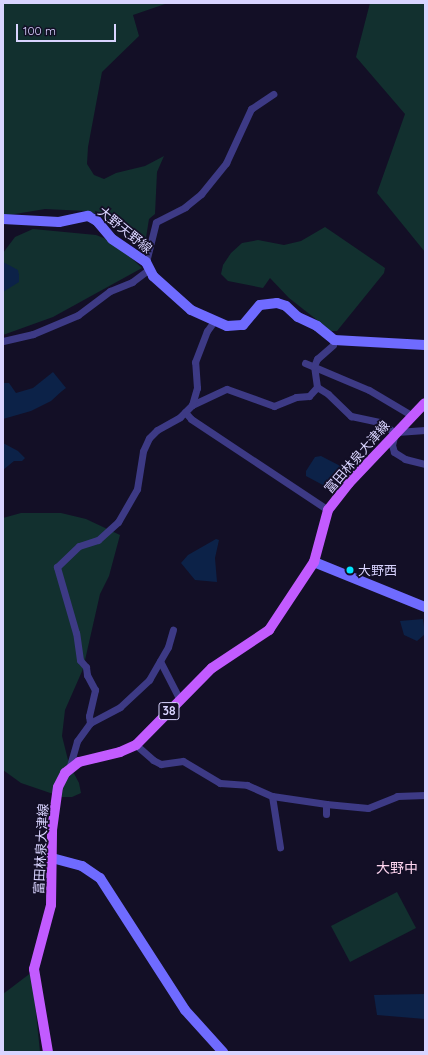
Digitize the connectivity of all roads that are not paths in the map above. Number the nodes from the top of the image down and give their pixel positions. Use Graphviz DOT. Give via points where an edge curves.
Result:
graph roads {
  1 [pos="273,94"];
  2 [pos="3,219"];
  3 [pos="147,266"];
  4 [pos="202,314"];
  5 [pos="214,320"];
  6 [pos="206,331"];
  7 [pos="3,341"];
  8 [pos="333,345"];
  9 [pos="425,345"];
  10 [pos="305,363"];
  11 [pos="314,366"];
  12 [pos="317,387"];
  13 [pos="425,403"];
  14 [pos="192,405"];
  15 [pos="185,412"];
  16 [pos="411,416"];
  17 [pos="425,430"];
  18 [pos="395,433"];
  19 [pos="425,464"];
  20 [pos="328,510"];
  21 [pos="314,562"];
  22 [pos="425,607"];
  23 [pos="173,630"];
  24 [pos="160,661"];
  25 [pos="180,700"];
  26 [pos="90,723"];
  27 [pos="136,745"];
  28 [pos="69,768"];
  29 [pos="425,795"];
  30 [pos="272,796"];
  31 [pos="326,804"];
  32 [pos="326,814"];
  33 [pos="280,847"];
  34 [pos="52,858"];
  35 [pos="48,1052"];
  36 [pos="223,1052"];
  1 -- 3 [label="street" via="251,109 226,163 201,194 185,207 156,222"];
  2 -- 3 [label="main road, 大野天野線" via="59,222 88,216 97,221 112,239"];
  3 -- 4 [label="main road, 大野天野線" via="191,310"];
  3 -- 7 [label="street" via="132,282 110,291 78,314 33,334"];
  4 -- 5 [label="main road, 大野天野線"];
  4 -- 6 [label="street"];
  5 -- 6 [label="street"];
  5 -- 9 [label="main road, 大野天野線" via="238,327 243,325 260,305 277,303 286,306 305,322 317,326 330,338 339,342 367,340"];
  6 -- 14 [label="street" via="195,362 197,388"];
  8 -- 11 [label="street" via="317,359"];
  10 -- 11 [label="street"];
  11 -- 12 [label="street"];
  11 -- 16 [label="street" via="369,390"];
  12 -- 14 [label="street" via="309,396 296,397 279,406 227,389"];
  12 -- 18 [label="street" via="351,416 380,422"];
  13 -- 16 [label="main road, 富田林泉大津線 / 38"];
  14 -- 15 [label="street"];
  15 -- 20 [label="street" via="191,419"];
  15 -- 26 [label="street" via="149,438 143,451 137,489 118,522 98,540 79,546 57,567 76,633 80,660 94,686"];
  16 -- 18 [label="main road, 富田林泉大津線 / 38"];
  17 -- 18 [label="street"];
  18 -- 19 [label="street" via="392,445 394,452 405,459"];
  18 -- 20 [label="main road, 富田林泉大津線 / 38"];
  20 -- 21 [label="main road, 富田林泉大津線 / 38"];
  21 -- 22 [label="main road"];
  21 -- 25 [label="main road, 富田林泉大津線 / 38" via="269,630 212,668"];
  23 -- 24 [label="street"];
  24 -- 25 [label="street"];
  24 -- 26 [label="street" via="148,680 120,707"];
  25 -- 27 [label="main road, 富田林泉大津線 / 38"];
  26 -- 28 [label="street" via="77,741"];
  27 -- 28 [label="main road, 富田林泉大津線 / 38" via="120,752 87,759"];
  27 -- 30 [label="street" via="161,764 184,761 220,783 247,786"];
  28 -- 34 [label="main road, 富田林泉大津線" via="58,787"];
  29 -- 31 [label="street" via="397,796 368,808"];
  30 -- 31 [label="street"];
  30 -- 33 [label="street"];
  31 -- 32 [label="street"];
  34 -- 35 [label="main road, 富田林泉大津線" via="51,905 34,968"];
  34 -- 36 [label="main road" via="82,866 100,878 185,1010"];
}
